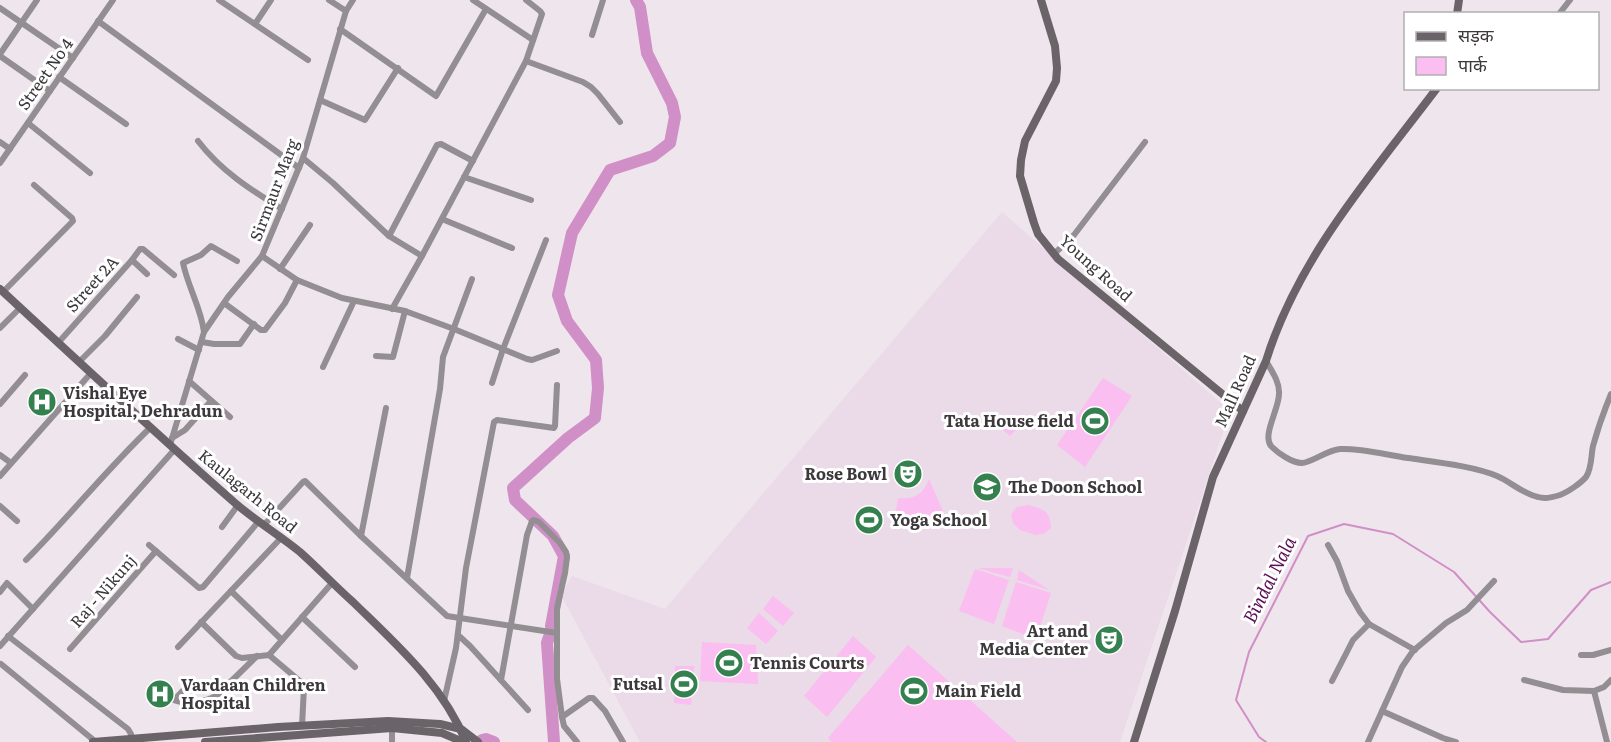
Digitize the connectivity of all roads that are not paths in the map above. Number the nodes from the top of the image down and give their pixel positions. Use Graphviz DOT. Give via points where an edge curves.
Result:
graph roads {
  1 [pos="37,0"];
  2 [pos="112,0"];
  3 [pos="219,0"];
  4 [pos="271,0"];
  5 [pos="329,0"];
  6 [pos="353,0"];
  7 [pos="473,0"];
  8 [pos="526,0"];
  9 [pos="603,0"];
  10 [pos="1041,0"];
  11 [pos="1570,0"];
  12 [pos="0,8"];
  13 [pos="486,9"];
  14 [pos="345,11"];
  15 [pos="1561,12"];
  16 [pos="98,21"];
  17 [pos="21,23"];
  18 [pos="255,24"];
  19 [pos="340,29"];
  20 [pos="592,35"];
  21 [pos="533,40"];
  22 [pos="0,55"];
  23 [pos="73,58"];
  24 [pos="308,60"];
  25 [pos="526,61"];
  26 [pos="398,69"];
  27 [pos="60,77"];
  28 [pos="1435,90"];
  29 [pos="50,91"];
  30 [pos="320,100"];
  31 [pos="620,122"];
  32 [pos="28,123"];
  33 [pos="126,124"];
  34 [pos="198,141"];
  35 [pos="0,142"];
  36 [pos="1145,142"];
  37 [pos="10,149"];
  38 [pos="303,158"];
  39 [pos="473,161"];
  40 [pos="0,163"];
  41 [pos="299,168"];
  42 [pos="90,173"];
  43 [pos="464,177"];
  44 [pos="34,185"];
  45 [pos="531,200"];
  46 [pos="282,209"];
  47 [pos="442,219"];
  48 [pos="310,225"];
  49 [pos="389,236"];
  50 [pos="546,240"];
  51 [pos="512,248"];
  52 [pos="1054,255"];
  53 [pos="262,256"];
  54 [pos="422,256"];
  55 [pos="132,260"];
  56 [pos="237,261"];
  57 [pos="280,269"];
  58 [pos="147,274"];
  59 [pos="174,275"];
  60 [pos="472,279"];
  61 [pos="297,280"];
  62 [pos="2,291"];
  63 [pos="137,297"];
  64 [pos="354,301"];
  65 [pos="224,303"];
  66 [pos="20,308"];
  67 [pos="392,309"];
  68 [pos="405,310"];
  69 [pos="254,324"];
  70 [pos="0,328"];
  71 [pos="454,329"];
  72 [pos="204,332"];
  73 [pos="178,339"];
  74 [pos="202,342"];
  75 [pos="58,343"];
  76 [pos="503,349"];
  77 [pos="199,350"];
  78 [pos="557,351"];
  79 [pos="376,356"];
  80 [pos="1266,361"];
  81 [pos="79,362"];
  82 [pos="323,367"];
  83 [pos="91,373"];
  84 [pos="25,375"];
  85 [pos="189,381"];
  86 [pos="492,383"];
  87 [pos="557,385"];
  88 [pos="1611,394"];
  89 [pos="211,401"];
  90 [pos="0,404"];
  91 [pos="386,408"];
  92 [pos="1243,411"];
  93 [pos="230,417"];
  94 [pos="151,427"];
  95 [pos="172,444"];
  96 [pos="0,455"];
  97 [pos="11,463"];
  98 [pos="0,476"];
  99 [pos="238,505"];
  100 [pos="0,506"];
  101 [pos="17,521"];
  102 [pos="262,523"];
  103 [pos="222,527"];
  104 [pos="361,536"];
  105 [pos="281,538"];
  106 [pos="150,545"];
  107 [pos="1328,545"];
  108 [pos="156,551"];
  109 [pos="26,560"];
  110 [pos="0,577"];
  111 [pos="407,578"];
  112 [pos="1494,581"];
  113 [pos="7,583"];
  114 [pos="332,583"];
  115 [pos="231,591"];
  116 [pos="0,592"];
  117 [pos="33,609"];
  118 [pos="302,617"];
  119 [pos="460,617"];
  120 [pos="201,622"];
  121 [pos="1369,624"];
  122 [pos="511,626"];
  123 [pos="557,633"];
  124 [pos="458,635"];
  125 [pos="8,636"];
  126 [pos="282,640"];
  127 [pos="0,646"];
  128 [pos="178,647"];
  129 [pos="70,649"];
  130 [pos="1415,650"];
  131 [pos="1611,650"];
  132 [pos="269,655"];
  133 [pos="258,656"];
  134 [pos="1581,656"];
  135 [pos="2,664"];
  136 [pos="355,667"];
  137 [pos="501,680"];
  138 [pos="1524,680"];
  139 [pos="1611,680"];
  140 [pos="192,681"];
  141 [pos="1332,681"];
  142 [pos="1594,691"];
  143 [pos="444,701"];
  144 [pos="528,710"];
  145 [pos="1382,711"];
  146 [pos="562,717"];
  147 [pos="302,726"];
  148 [pos="392,728"];
  149 [pos="461,729"];
  150 [pos="324,734"];
  151 [pos="132,739"];
  152 [pos="285,739"];
  153 [pos="94,742"];
  154 [pos="206,742"];
  155 [pos="392,742"];
  156 [pos="465,742"];
  157 [pos="478,742"];
  158 [pos="577,742"];
  159 [pos="623,742"];
  160 [pos="1134,742"];
  161 [pos="1368,742"];
  162 [pos="1456,742"];
  163 [pos="1607,742"];
  1 -- 17 [label="street"];
  2 -- 16 [label="street, Street No 4"];
  3 -- 18 [label="street"];
  4 -- 18 [label="street"];
  5 -- 14 [label="street"];
  6 -- 14 [label="street, Sirmaur Marg"];
  7 -- 13 [label="street"];
  8 -- 21 [label="street" via="541,12"];
  9 -- 20 [label="street"];
  10 -- 52 [label="street, Young Road" via="1058,68 1056,81 1025,141 1020,176 1038,234"];
  11 -- 15 [label="street"];
  12 -- 17 [label="street"];
  13 -- 21 [label="street"];
  13 -- 26 [label="street" via="438,95"];
  14 -- 19 [label="street, Sirmaur Marg"];
  16 -- 23 [label="street, Street No 4"];
  16 -- 41 [label="street"];
  17 -- 22 [label="street"];
  17 -- 23 [label="street"];
  18 -- 24 [label="street"];
  19 -- 26 [label="street"];
  19 -- 30 [label="street, Sirmaur Marg"];
  21 -- 25 [label="street"];
  22 -- 29 [label="street"];
  23 -- 27 [label="street, Street No 4"];
  25 -- 31 [label="street" via="591,87"];
  25 -- 39 [label="street"];
  26 -- 30 [label="street" via="365,120"];
  27 -- 29 [label="street, Street No 4"];
  27 -- 33 [label="street"];
  28 -- 80 [label="street, Mall Road" via="1318,249"];
  29 -- 32 [label="street, Street No 4"];
  30 -- 38 [label="street, Sirmaur Marg"];
  32 -- 37 [label="street, Street No 4"];
  32 -- 42 [label="street"];
  34 -- 46 [label="street" via="210,157 243,185"];
  35 -- 37 [label="street"];
  36 -- 52 [label="street" via="1074,235"];
  37 -- 40 [label="street, Street No 4"];
  38 -- 41 [label="street, Sirmaur Marg"];
  38 -- 49 [label="street"];
  39 -- 43 [label="street"];
  39 -- 49 [label="street" via="437,145"];
  41 -- 46 [label="street, Sirmaur Marg"];
  43 -- 45 [label="street"];
  43 -- 47 [label="street"];
  44 -- 62 [label="street" via="73,220"];
  46 -- 53 [label="street, Sirmaur Marg"];
  47 -- 51 [label="street"];
  47 -- 54 [label="street"];
  48 -- 57 [label="street"];
  49 -- 54 [label="street"];
  50 -- 76 [label="street"];
  52 -- 92 [label="street, Young Road"];
  53 -- 57 [label="street"];
  53 -- 65 [label="street, Sirmaur Marg"];
  54 -- 67 [label="street"];
  55 -- 58 [label="street, Street 2A"];
  55 -- 59 [label="street" via="144,249"];
  55 -- 75 [label="street, Street 2A"];
  56 -- 72 [label="street" via="211,246 183,263"];
  57 -- 61 [label="street"];
  60 -- 71 [label="street"];
  61 -- 64 [label="street"];
  61 -- 69 [label="street" via="265,330"];
  62 -- 66 [label="street, Kaulagarh Road"];
  63 -- 81 [label="street"];
  64 -- 67 [label="street"];
  64 -- 82 [label="street"];
  65 -- 69 [label="street"];
  65 -- 72 [label="street, Sirmaur Marg"];
  66 -- 70 [label="street"];
  66 -- 75 [label="street, Kaulagarh Road"];
  67 -- 68 [label="street"];
  68 -- 71 [label="street"];
  68 -- 79 [label="street" via="393,357"];
  69 -- 74 [label="street" via="240,344"];
  71 -- 76 [label="street"];
  71 -- 111 [label="street" via="442,361"];
  72 -- 74 [label="street, Sirmaur Marg"];
  73 -- 77 [label="street"];
  74 -- 77 [label="street, Sirmaur Marg"];
  75 -- 81 [label="street, Kaulagarh Road"];
  76 -- 78 [label="street" via="530,360"];
  76 -- 86 [label="street"];
  77 -- 85 [label="street, Sirmaur Marg"];
  80 -- 88 [label="street" via="1280,392 1267,440 1281,455 1300,463 1340,449 1412,459 1483,471 1538,497 1559,495 1586,477"];
  80 -- 92 [label="street, Mall Road"];
  81 -- 83 [label="street, Kaulagarh Road"];
  83 -- 94 [label="street, Kaulagarh Road"];
  83 -- 97 [label="street"];
  84 -- 90 [label="street"];
  85 -- 89 [label="street"];
  85 -- 95 [label="street, Sirmaur Marg"];
  87 -- 119 [label="street" via="554,428 494,422"];
  89 -- 93 [label="street"];
  89 -- 95 [label="street"];
  91 -- 104 [label="street"];
  92 -- 160 [label="street, Mall Road" via="1213,477"];
  94 -- 95 [label="street, Kaulagarh Road"];
  94 -- 109 [label="street"];
  95 -- 99 [label="street, Kaulagarh Road"];
  95 -- 117 [label="street"];
  96 -- 97 [label="street"];
  97 -- 98 [label="street"];
  99 -- 102 [label="street, Kaulagarh Road"];
  99 -- 103 [label="street"];
  100 -- 101 [label="street"];
  102 -- 104 [label="street" via="305,481"];
  102 -- 105 [label="street, Kaulagarh Road"];
  102 -- 108 [label="street" via="203,587 199,588"];
  104 -- 111 [label="street"];
  105 -- 114 [label="street, Kaulagarh Road"];
  105 -- 115 [label="street"];
  106 -- 108 [label="street"];
  107 -- 121 [label="street" via="1348,591"];
  108 -- 129 [label="street, Raj - Nikunj"];
  110 -- 113 [label="street"];
  111 -- 119 [label="street" via="447,616"];
  112 -- 130 [label="street" via="1467,610"];
  113 -- 116 [label="street"];
  113 -- 117 [label="street"];
  114 -- 118 [label="street"];
  114 -- 143 [label="street, Kaulagarh Road" via="418,666"];
  115 -- 120 [label="street"];
  115 -- 126 [label="street"];
  117 -- 125 [label="street"];
  118 -- 126 [label="street"];
  118 -- 136 [label="street"];
  119 -- 122 [label="street"];
  119 -- 124 [label="street"];
  120 -- 128 [label="street"];
  120 -- 133 [label="street" via="236,656"];
  121 -- 130 [label="street"];
  121 -- 141 [label="street" via="1353,640"];
  122 -- 123 [label="street"];
  122 -- 123 [label="street" via="527,535 532,521 537,521 563,547 567,557 557,608"];
  122 -- 137 [label="street"];
  123 -- 146 [label="street"];
  124 -- 137 [label="street"];
  124 -- 143 [label="street"];
  125 -- 127 [label="street"];
  125 -- 151 [label="street" via="128,729"];
  126 -- 132 [label="street"];
  130 -- 145 [label="street" via="1402,667"];
  131 -- 134 [label="street"];
  132 -- 133 [label="street"];
  132 -- 147 [label="street" via="302,682"];
  133 -- 140 [label="street" via="209,700 174,700"];
  135 -- 153 [label="street"];
  137 -- 144 [label="street"];
  138 -- 142 [label="street" via="1563,690"];
  139 -- 142 [label="street"];
  142 -- 163 [label="street"];
  143 -- 149 [label="street, Kaulagarh Road"];
  145 -- 161 [label="street"];
  145 -- 162 [label="street"];
  146 -- 158 [label="street"];
  146 -- 159 [label="street" via="593,698"];
  147 -- 150 [label="street"];
  147 -- 151 [label="street"];
  148 -- 150 [label="street"];
  148 -- 155 [label="street"];
  148 -- 156 [label="street" via="442,733"];
  149 -- 150 [label="street" via="388,721"];
  149 -- 156 [label="street"];
  149 -- 157 [label="street"];
  150 -- 152 [label="street"];
  151 -- 153 [label="street"];
  152 -- 154 [label="street"];
}
